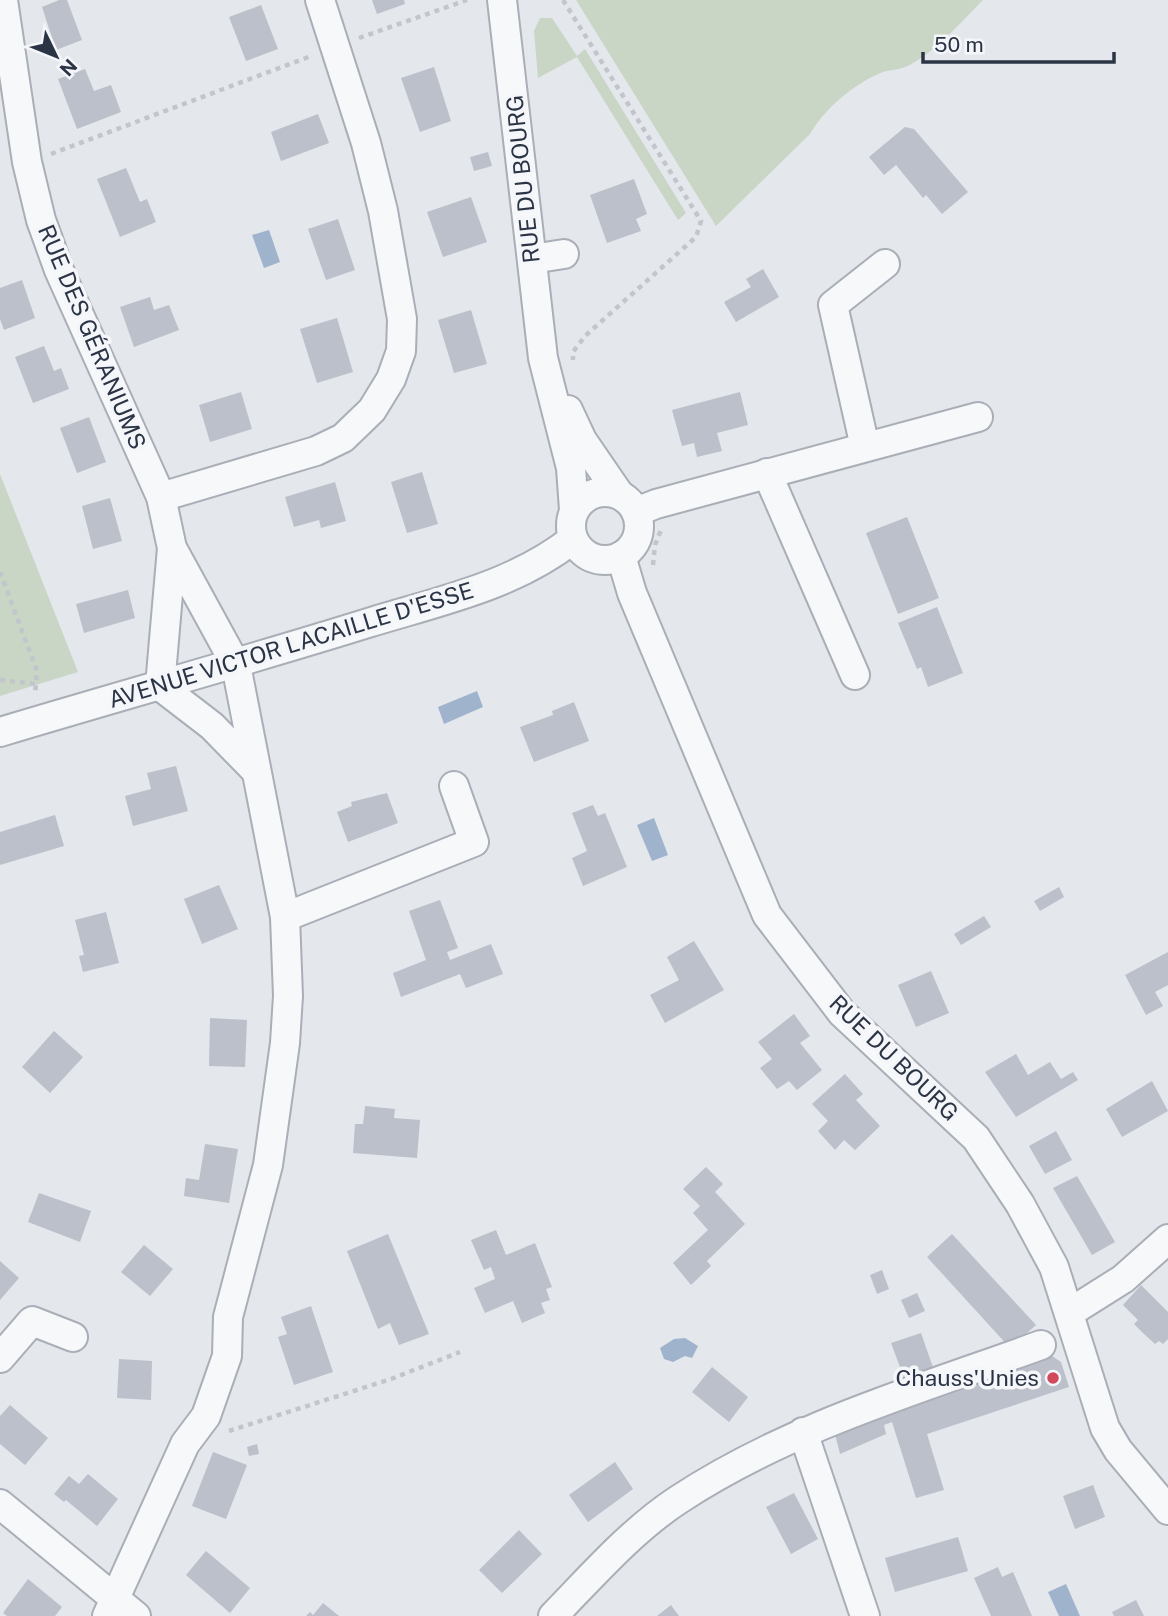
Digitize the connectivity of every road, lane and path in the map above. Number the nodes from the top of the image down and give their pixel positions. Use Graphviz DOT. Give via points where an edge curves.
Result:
graph roads {
  1 [pos="3,0"];
  2 [pos="320,0"];
  3 [pos="467,0"];
  4 [pos="502,0"];
  5 [pos="563,0"];
  6 [pos="337,46"];
  7 [pos="27,162"];
  8 [pos="564,254"];
  9 [pos="532,260"];
  10 [pos="885,264"];
  11 [pos="543,358"];
  12 [pos="572,371"];
  13 [pos="978,416"];
  14 [pos="865,447"];
  15 [pos="767,473"];
  16 [pos="161,497"];
  17 [pos="637,503"];
  18 [pos="574,510"];
  19 [pos="573,539"];
  20 [pos="172,548"];
  21 [pos="621,556"];
  22 [pos="654,571"];
  23 [pos="0,572"];
  24 [pos="3,588"];
  25 [pos="236,665"];
  26 [pos="855,675"];
  27 [pos="0,680"];
  28 [pos="36,684"];
  29 [pos="160,686"];
  30 [pos="42,719"];
  31 [pos="0,732"];
  32 [pos="255,770"];
  33 [pos="454,786"];
  34 [pos="285,917"];
  35 [pos="1168,1239"];
  36 [pos="1069,1312"];
  37 [pos="72,1337"];
  38 [pos="1041,1345"];
  39 [pos="460,1352"];
  40 [pos="0,1358"];
  41 [pos="803,1432"];
  42 [pos="185,1444"];
  43 [pos="0,1504"];
  44 [pos="1168,1510"];
  45 [pos="120,1610"];
  46 [pos="553,1616"];
  47 [pos="865,1616"];
  1 -- 7 [label="street, RUE DES GÉRANIUMS"];
  2 -- 6 [label="street"];
  3 -- 6 [label="path"];
  4 -- 9 [label="street, RUE DU BOURG"];
  5 -- 12 [label="path" via="701,222 696,237 585,336 573,352"];
  6 -- 7 [label="path"];
  6 -- 16 [label="street" via="383,211 402,319 401,351 391,379 372,411 344,438 316,451"];
  7 -- 16 [label="street, RUE DES GÉRANIUMS" via="59,270"];
  8 -- 9 [label="street"];
  9 -- 11 [label="street, RUE DU BOURG"];
  10 -- 14 [label="street" via="833,305"];
  11 -- 17 [label="street, RUE DU BOURG" via="582,440"];
  11 -- 18 [label="street, RUE DU BOURG" via="571,468"];
  13 -- 14 [label="street"];
  14 -- 15 [label="street"];
  15 -- 17 [label="street"];
  15 -- 26 [label="street"];
  16 -- 20 [label="street, RUE DES GÉRANIUMS"];
  17 -- 18 [label="street" via="609,492 589,495"];
  17 -- 21 [label="street" via="637,537"];
  17 -- 22 [label="path" via="663,516"];
  18 -- 19 [label="street" via="570,524"];
  19 -- 21 [label="street" via="599,559"];
  19 -- 25 [label="street, AVENUE VICTOR LACAILLE D'ESSE" via="547,559 505,580"];
  20 -- 25 [label="street, RUE DES GÉRANIUMS"];
  20 -- 29 [label="street, RUE DES GÉRANIUMS"];
  21 -- 36 [label="street, RUE DU BOURG" via="632,593 767,915 842,1013 976,1138 1036,1232"];
  23 -- 24 [label="path"];
  24 -- 28 [label="path" via="37,671"];
  25 -- 29 [label="street, AVENUE VICTOR LACAILLE D'ESSE"];
  25 -- 32 [label="street, RUE DES GÉRANIUMS"];
  27 -- 28 [label="path"];
  28 -- 30 [label="path"];
  29 -- 30 [label="street, AVENUE VICTOR LACAILLE D'ESSE"];
  29 -- 32 [label="street" via="212,726"];
  30 -- 31 [label="street, AVENUE VICTOR LACAILLE D'ESSE"];
  32 -- 34 [label="street, RUE DES GÉRANIUMS"];
  33 -- 34 [label="street" via="474,842"];
  34 -- 42 [label="street, RUE DES GÉRANIUMS" via="285,1043 268,1165 228,1317 227,1356 206,1416"];
  35 -- 36 [label="street" via="1124,1279"];
  36 -- 44 [label="street, RUE DU BOURG" via="1105,1428"];
  37 -- 40 [label="street" via="32,1321"];
  38 -- 41 [label="street"];
  39 -- 42 [label="path"];
  41 -- 46 [label="street" via="676,1502 618,1549"];
  41 -- 47 [label="street"];
  42 -- 45 [label="street, RUE DES GÉRANIUMS"];
  43 -- 45 [label="street"];
}
